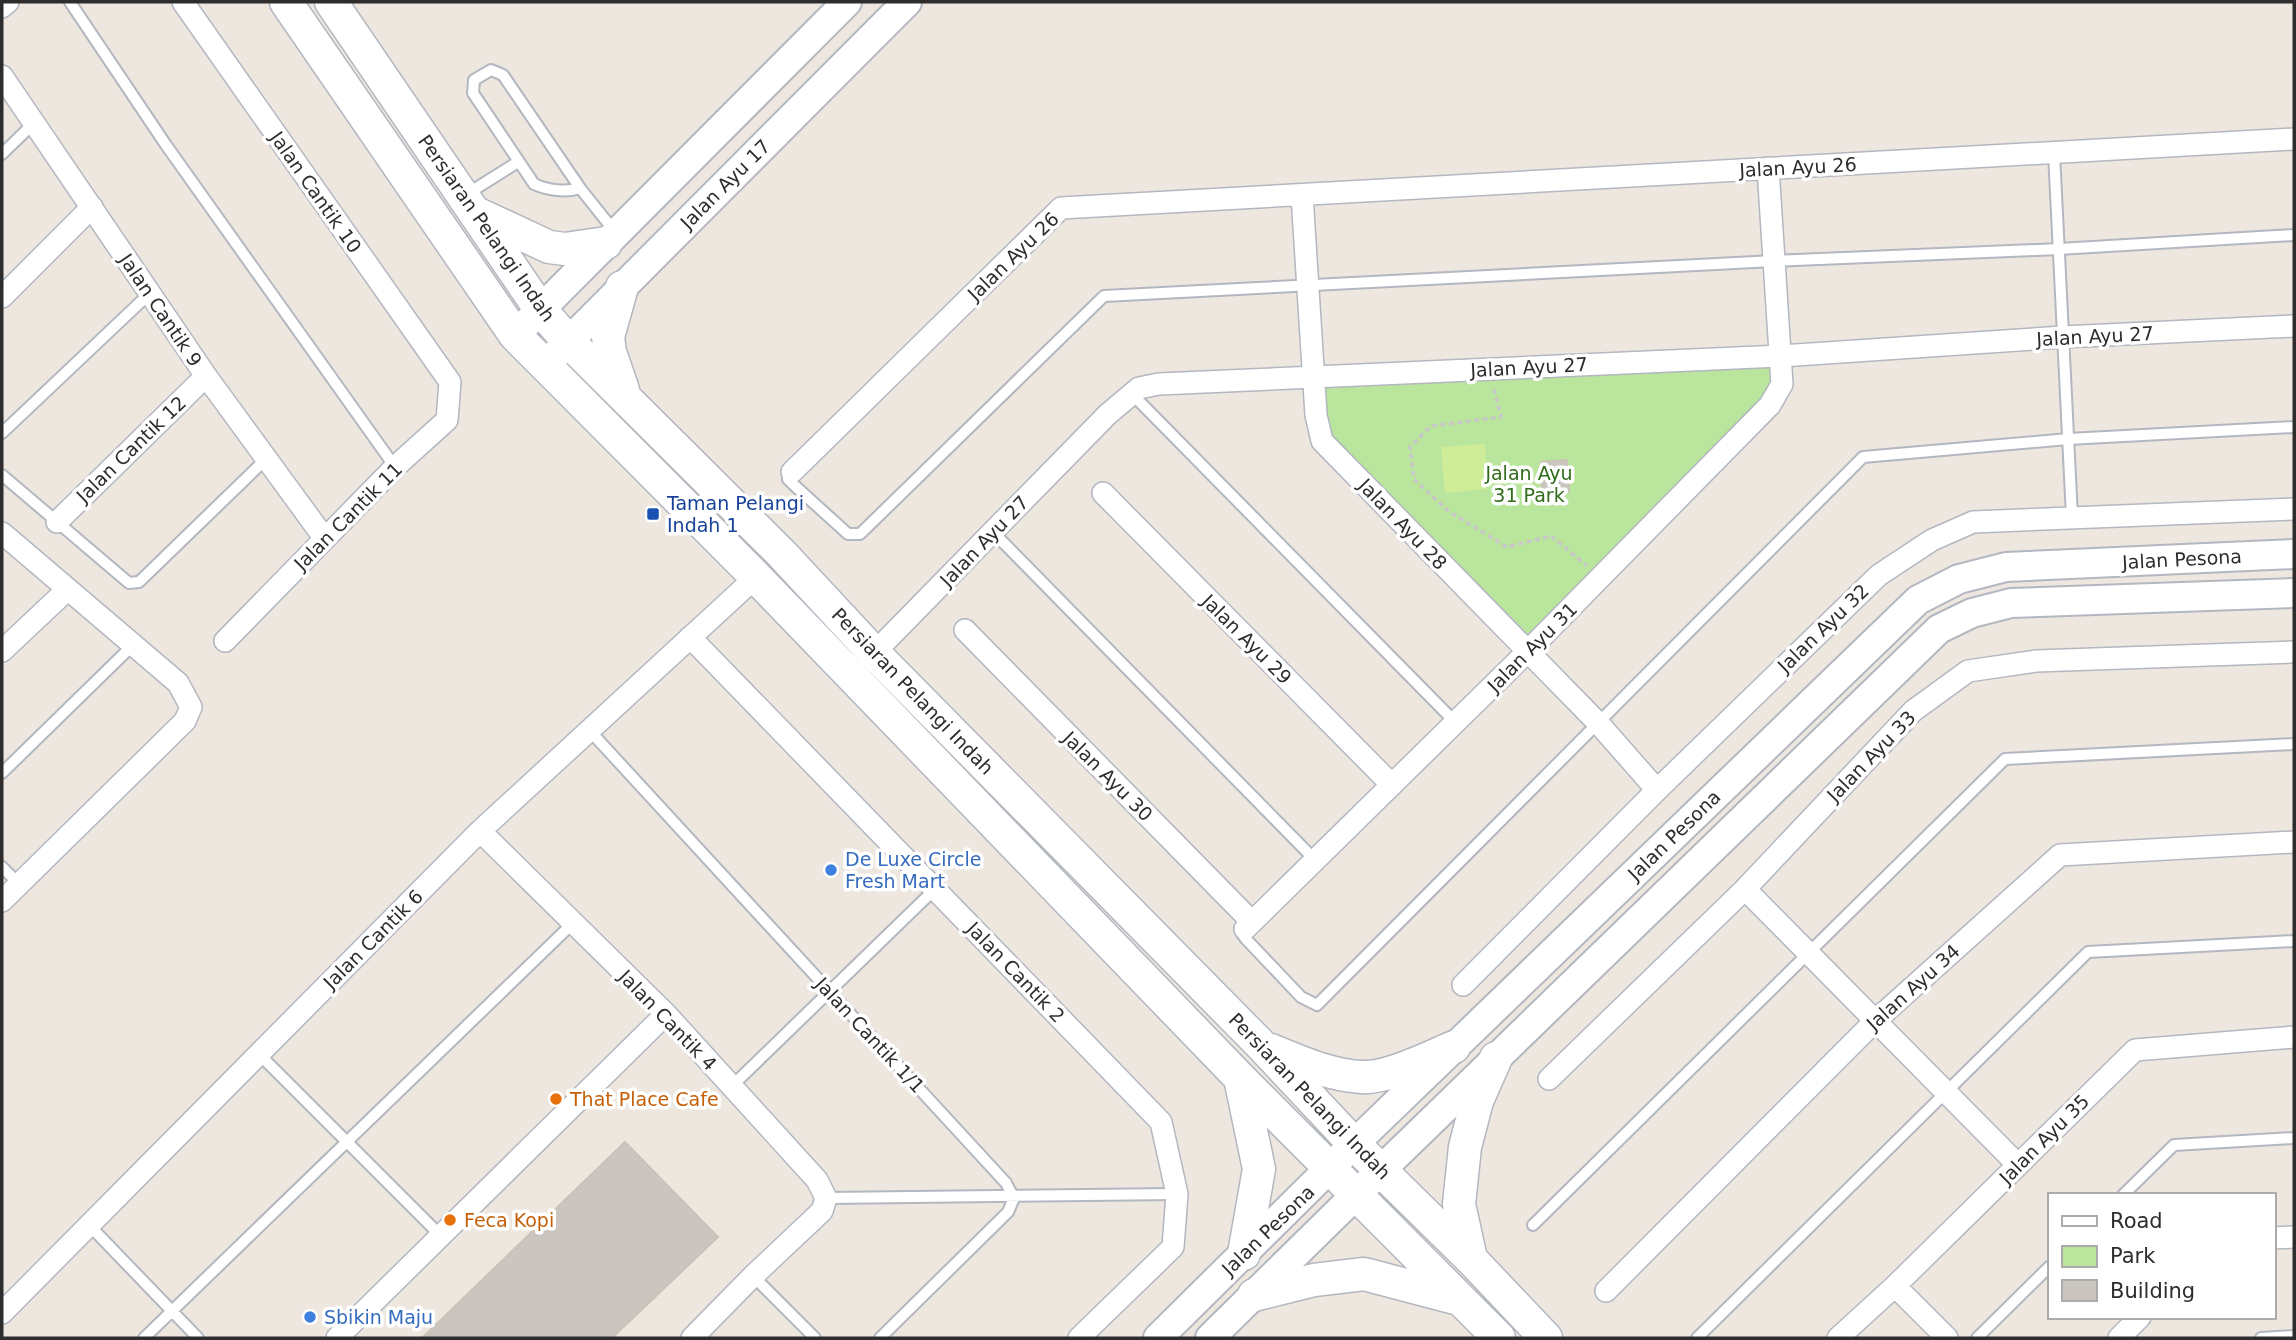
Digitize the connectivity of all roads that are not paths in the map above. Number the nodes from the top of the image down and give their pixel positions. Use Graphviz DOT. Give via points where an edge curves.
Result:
graph roads {
  1 [pos="8,2"];
  2 [pos="70,2"];
  3 [pos="183,2"];
  4 [pos="286,2"];
  5 [pos="331,2"];
  6 [pos="847,2"];
  7 [pos="907,2"];
  8 [pos="2,7"];
  9 [pos="2,76"];
  10 [pos="34,124"];
  11 [pos="2294,139"];
  12 [pos="2054,153"];
  13 [pos="2,154"];
  14 [pos="518,162"];
  15 [pos="1768,168"];
  16 [pos="580,188"];
  17 [pos="1302,195"];
  18 [pos="470,204"];
  19 [pos="92,207"];
  20 [pos="2294,235"];
  21 [pos="611,238"];
  22 [pos="2059,249"];
  23 [pos="1774,261"];
  24 [pos="1308,286"];
  25 [pos="622,287"];
  26 [pos="150,293"];
  27 [pos="2,297"];
  28 [pos="540,309"];
  29 [pos="2294,326"];
  30 [pos="515,335"];
  31 [pos="2063,337"];
  32 [pos="568,341"];
  33 [pos="1781,356"];
  34 [pos="544,366"];
  35 [pos="206,376"];
  36 [pos="1315,377"];
  37 [pos="450,382"];
  38 [pos="1132,394"];
  39 [pos="625,397"];
  40 [pos="2294,427"];
  41 [pos="2,433"];
  42 [pos="2068,439"];
  43 [pos="266,459"];
  44 [pos="396,467"];
  45 [pos="792,472"];
  46 [pos="2,475"];
  47 [pos="1103,493"];
  48 [pos="2294,509"];
  49 [pos="2072,517"];
  50 [pos="57,522"];
  51 [pos="993,532"];
  52 [pos="2,533"];
  53 [pos="765,537"];
  54 [pos="325,540"];
  55 [pos="2294,554"];
  56 [pos="756,577"];
  57 [pos="68,589"];
  58 [pos="2294,593"];
  59 [pos="965,631"];
  60 [pos="690,637"];
  61 [pos="225,641"];
  62 [pos="133,645"];
  63 [pos="2,651"];
  64 [pos="1527,652"];
  65 [pos="2294,652"];
  66 [pos="874,653"];
  67 [pos="1456,723"];
  68 [pos="1599,724"];
  69 [pos="590,731"];
  70 [pos="2294,744"];
  71 [pos="2,773"];
  72 [pos="1392,785"];
  73 [pos="1657,790"];
  74 [pos="480,831"];
  75 [pos="2294,842"];
  76 [pos="1315,860"];
  77 [pos="2,867"];
  78 [pos="19,884"];
  79 [pos="935,889"];
  80 [pos="1745,889"];
  81 [pos="2,901"];
  82 [pos="572,924"];
  83 [pos="1249,926"];
  84 [pos="2294,941"];
  85 [pos="1808,953"];
  86 [pos="1463,985"];
  87 [pos="830,991"];
  88 [pos="666,1014"];
  89 [pos="1875,1021"];
  90 [pos="2294,1037"];
  91 [pos="1261,1045"];
  92 [pos="1454,1047"];
  93 [pos="259,1054"];
  94 [pos="1496,1058"];
  95 [pos="1240,1078"];
  96 [pos="1549,1079"];
  97 [pos="732,1086"];
  98 [pos="1946,1093"];
  99 [pos="2294,1138"];
  100 [pos="347,1142"];
  101 [pos="1354,1143"];
  102 [pos="2018,1165"];
  103 [pos="1331,1169"];
  104 [pos="1381,1170"];
  105 [pos="2125,1193"];
  106 [pos="1177,1194"];
  107 [pos="1357,1195"];
  108 [pos="826,1198"];
  109 [pos="1014,1198"];
  110 [pos="1533,1225"];
  111 [pos="89,1226"];
  112 [pos="441,1236"];
  113 [pos="2294,1237"];
  114 [pos="2275,1238"];
  115 [pos="1244,1254"];
  116 [pos="1471,1259"];
  117 [pos="2048,1269"];
  118 [pos="753,1276"];
  119 [pos="1895,1286"];
  120 [pos="1606,1291"];
  121 [pos="1254,1295"];
  122 [pos="1464,1301"];
  123 [pos="172,1311"];
  124 [pos="2,1313"];
  125 [pos="2138,1319"];
  126 [pos="2294,1336"];
  127 [pos="144,1338"];
  128 [pos="198,1338"];
  129 [pos="337,1338"];
  130 [pos="692,1338"];
  131 [pos="815,1338"];
  132 [pos="880,1338"];
  133 [pos="1079,1338"];
  134 [pos="1158,1338"];
  135 [pos="1210,1338"];
  136 [pos="1499,1338"];
  137 [pos="1546,1338"];
  138 [pos="1697,1338"];
  139 [pos="1838,1338"];
  140 [pos="1947,1338"];
  141 [pos="1977,1338"];
  142 [pos="2119,1338"];
  143 [pos="2261,1338"];
  1 -- 8 [label="street"];
  2 -- 44 [label="lane"];
  3 -- 37 [label="street, Jalan Cantik 10"];
  4 -- 30 [label="main road, Persiaran Pelangi Indah"];
  5 -- 18 [label="main road, Persiaran Pelangi Indah"];
  6 -- 21 [label="street"];
  7 -- 25 [label="street, Jalan Ayu 17"];
  9 -- 10 [label="street, Jalan Cantik 9"];
  10 -- 13 [label="lane"];
  10 -- 19 [label="street, Jalan Cantik 9"];
  11 -- 12 [label="street, Jalan Ayu 26"];
  12 -- 15 [label="street, Jalan Ayu 26"];
  12 -- 22 [label="lane"];
  14 -- 16 [label="lane" via="542,188"];
  14 -- 16 [label="lane" via="473,93 474,80 491,70 503,75"];
  14 -- 18 [label="lane"];
  15 -- 17 [label="street, Jalan Ayu 26"];
  15 -- 23 [label="street, Jalan Ayu 31"];
  16 -- 21 [label="lane"];
  17 -- 24 [label="street"];
  17 -- 45 [label="street, Jalan Ayu 26" via="1061,208"];
  18 -- 21 [label="main road" via="548,247 565,249"];
  18 -- 28 [label="main road, Persiaran Pelangi Indah"];
  19 -- 26 [label="street, Jalan Cantik 9"];
  19 -- 27 [label="street"];
  20 -- 22 [label="lane"];
  21 -- 28 [label="street"];
  22 -- 23 [label="lane"];
  22 -- 31 [label="lane"];
  23 -- 24 [label="lane"];
  23 -- 33 [label="street, Jalan Ayu 31"];
  24 -- 36 [label="street"];
  24 -- 45 [label="lane" via="1104,296 860,534 848,534 795,486 788,479"];
  25 -- 32 [label="street, Jalan Ayu 17"];
  25 -- 39 [label="main road" via="608,337"];
  26 -- 35 [label="street, Jalan Cantik 9"];
  26 -- 41 [label="lane"];
  28 -- 30 [label="street"];
  28 -- 32 [label="main road, Persiaran Pelangi Indah"];
  29 -- 31 [label="street, Jalan Ayu 27"];
  30 -- 34 [label="main road, Persiaran Pelangi Indah"];
  31 -- 33 [label="street, Jalan Ayu 27"];
  31 -- 42 [label="lane"];
  32 -- 34 [label="street, Jalan Ayu 17"];
  32 -- 39 [label="main road, Persiaran Pelangi Indah"];
  33 -- 36 [label="street, Jalan Ayu 27"];
  33 -- 64 [label="street, Jalan Ayu 31" via="1782,384 1770,405"];
  34 -- 56 [label="main road, Persiaran Pelangi Indah"];
  35 -- 43 [label="street, Jalan Cantik 9"];
  35 -- 50 [label="street, Jalan Cantik 12"];
  36 -- 38 [label="street, Jalan Ayu 27" via="1159,384"];
  36 -- 64 [label="street, Jalan Ayu 28" via="1322,441"];
  37 -- 44 [label="street, Jalan Cantik 11" via="447,420"];
  38 -- 51 [label="street, Jalan Ayu 27"];
  38 -- 67 [label="lane"];
  39 -- 53 [label="main road, Persiaran Pelangi Indah"];
  40 -- 42 [label="lane"];
  42 -- 49 [label="lane"];
  42 -- 68 [label="lane" via="1863,457"];
  43 -- 50 [label="lane" via="139,582 129,583"];
  43 -- 54 [label="street, Jalan Cantik 9"];
  44 -- 54 [label="street, Jalan Cantik 11"];
  46 -- 50 [label="lane"];
  47 -- 72 [label="street, Jalan Ayu 29"];
  48 -- 49 [label="street, Jalan Ayu 32"];
  49 -- 73 [label="street, Jalan Ayu 32" via="1973,522 1932,540 1879,575"];
  51 -- 66 [label="street, Jalan Ayu 27"];
  51 -- 76 [label="lane"];
  52 -- 57 [label="street"];
  53 -- 56 [label="main road" via="768,566"];
  53 -- 66 [label="main road, Persiaran Pelangi Indah"];
  54 -- 61 [label="street, Jalan Cantik 11"];
  55 -- 92 [label="street, Jalan Pesona" via="2006,567 1959,579 1917,600"];
  56 -- 60 [label="street, Jalan Cantik 6"];
  56 -- 95 [label="main road, Persiaran Pelangi Indah"];
  57 -- 62 [label="street"];
  57 -- 63 [label="street"];
  58 -- 94 [label="street, Jalan Pesona" via="2011,603 1972,613 1939,629"];
  59 -- 83 [label="street, Jalan Ayu 30"];
  60 -- 69 [label="street, Jalan Cantik 6"];
  60 -- 79 [label="street, Jalan Cantik 2"];
  62 -- 71 [label="lane"];
  62 -- 78 [label="street" via="177,683 191,707 185,721"];
  64 -- 67 [label="street, Jalan Ayu 31"];
  64 -- 68 [label="street, Jalan Ayu 28"];
  65 -- 80 [label="street, Jalan Ayu 33" via="2036,661 1968,671 1913,711"];
  66 -- 91 [label="main road, Persiaran Pelangi Indah"];
  67 -- 72 [label="street, Jalan Ayu 31"];
  68 -- 73 [label="street, Jalan Ayu 28"];
  68 -- 83 [label="lane" via="1317,1005 1301,997 1246,939 1243,935"];
  69 -- 74 [label="street, Jalan Cantik 6"];
  69 -- 87 [label="lane, Jalan Cantik 1/1"];
  70 -- 85 [label="lane" via="2005,759"];
  72 -- 76 [label="street, Jalan Ayu 31"];
  73 -- 86 [label="street, Jalan Ayu 32"];
  74 -- 82 [label="street, Jalan Cantik 4"];
  74 -- 93 [label="street, Jalan Cantik 6"];
  75 -- 89 [label="street, Jalan Ayu 34" via="2060,855"];
  76 -- 83 [label="street, Jalan Ayu 31"];
  77 -- 78 [label="lane"];
  78 -- 81 [label="street"];
  79 -- 87 [label="lane"];
  79 -- 106 [label="street, Jalan Cantik 2" via="1161,1122"];
  80 -- 85 [label="street"];
  80 -- 96 [label="street, Jalan Ayu 33"];
  82 -- 88 [label="street, Jalan Cantik 4"];
  82 -- 100 [label="lane"];
  84 -- 98 [label="lane" via="2088,952"];
  85 -- 89 [label="street"];
  85 -- 110 [label="lane"];
  87 -- 97 [label="lane"];
  87 -- 109 [label="lane, Jalan Cantik 1/1" via="1006,1183"];
  88 -- 97 [label="street, Jalan Cantik 4"];
  88 -- 112 [label="street"];
  89 -- 98 [label="street"];
  89 -- 120 [label="street, Jalan Ayu 34"];
  90 -- 102 [label="street, Jalan Ayu 35" via="2135,1050"];
  91 -- 92 [label="main road" via="1314,1068 1363,1078 1400,1070"];
  91 -- 101 [label="main road, Persiaran Pelangi Indah"];
  92 -- 101 [label="street, Jalan Pesona"];
  93 -- 100 [label="lane"];
  93 -- 111 [label="street, Jalan Cantik 6"];
  94 -- 104 [label="street, Jalan Pesona"];
  94 -- 116 [label="main road" via="1477,1101 1465,1147 1459,1204"];
  95 -- 103 [label="main road, Persiaran Pelangi Indah"];
  95 -- 115 [label="main road" via="1259,1169"];
  97 -- 108 [label="street, Jalan Cantik 4" via="817,1181"];
  98 -- 102 [label="street"];
  98 -- 138 [label="lane"];
  99 -- 105 [label="lane" via="2174,1145"];
  100 -- 112 [label="lane"];
  100 -- 123 [label="lane"];
  101 -- 103 [label="street, Jalan Pesona"];
  101 -- 104 [label="main road, Persiaran Pelangi Indah"];
  102 -- 119 [label="street, Jalan Ayu 35"];
  103 -- 107 [label="main road, Persiaran Pelangi Indah"];
  103 -- 115 [label="street, Jalan Pesona"];
  104 -- 107 [label="street, Jalan Pesona"];
  104 -- 116 [label="main road, Persiaran Pelangi Indah"];
  106 -- 109 [label="lane"];
  106 -- 133 [label="street, Jalan Cantik 2" via="1173,1247"];
  107 -- 121 [label="street, Jalan Pesona"];
  107 -- 122 [label="main road, Persiaran Pelangi Indah"];
  108 -- 109 [label="lane"];
  108 -- 118 [label="street" via="822,1211"];
  109 -- 132 [label="lane" via="1007,1212"];
  111 -- 123 [label="lane"];
  111 -- 124 [label="street, Jalan Cantik 6"];
  112 -- 129 [label="street"];
  113 -- 114 [label="street"];
  115 -- 134 [label="street, Jalan Pesona"];
  116 -- 137 [label="main road, Persiaran Pelangi Indah"];
  117 -- 141 [label="lane"];
  118 -- 130 [label="street"];
  118 -- 131 [label="lane"];
  119 -- 139 [label="street, Jalan Ayu 35"];
  119 -- 140 [label="street"];
  121 -- 122 [label="main road" via="1364,1274"];
  121 -- 135 [label="street, Jalan Pesona"];
  122 -- 136 [label="main road, Persiaran Pelangi Indah"];
  123 -- 127 [label="lane"];
  123 -- 128 [label="lane"];
  125 -- 142 [label="street"];
  126 -- 143 [label="lane"];
}
